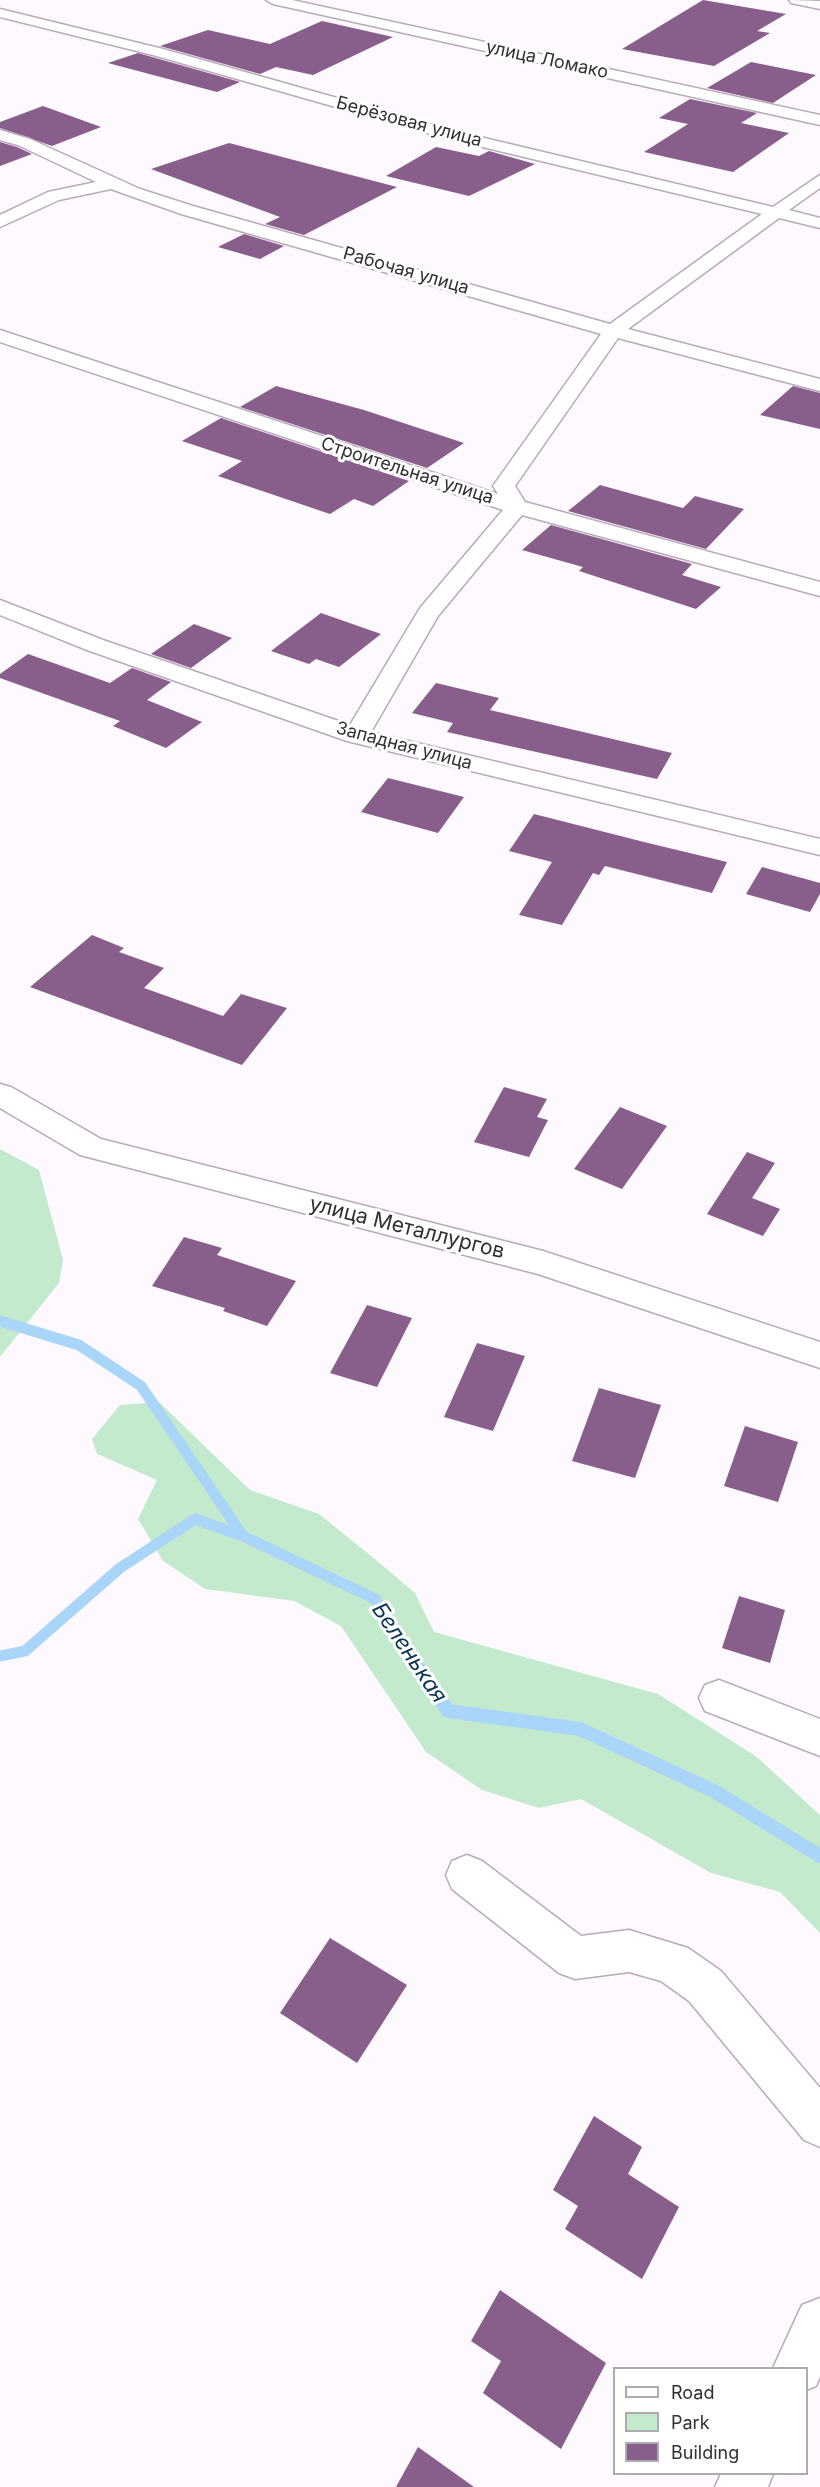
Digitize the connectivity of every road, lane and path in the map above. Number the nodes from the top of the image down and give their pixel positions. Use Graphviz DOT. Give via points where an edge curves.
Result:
graph roads {
  1 [pos="273,0"];
  2 [pos="796,0"];
  3 [pos="820,5"];
  4 [pos="0,13"];
  5 [pos="820,120"];
  6 [pos="0,135"];
  7 [pos="820,180"];
  8 [pos="114,183"];
  9 [pos="774,212"];
  10 [pos="0,222"];
  11 [pos="820,223"];
  12 [pos="613,331"];
  13 [pos="0,336"];
  14 [pos="820,385"];
  15 [pos="517,507"];
  16 [pos="820,589"];
  17 [pos="0,607"];
  18 [pos="356,736"];
  19 [pos="820,847"];
  20 [pos="0,1094"];
  21 [pos="820,1355"];
  22 [pos="719,1698"];
  23 [pos="820,1738"];
  24 [pos="467,1875"];
  25 [pos="820,2124"];
  26 [pos="820,2323"];
  27 [pos="798,2367"];
  1 -- 5 [label="street, улица Ломако"];
  2 -- 3 [label="street"];
  4 -- 9 [label="street, Берёзовая улица" via="158,52 447,134"];
  6 -- 8 [label="street, Рабочая улица"];
  7 -- 9 [label="street"];
  8 -- 10 [label="street" via="54,196"];
  8 -- 12 [label="street, Рабочая улица" via="187,210"];
  9 -- 11 [label="street, Берёзовая улица"];
  9 -- 12 [label="street"];
  12 -- 14 [label="street, Рабочая улица"];
  12 -- 15 [label="street" via="504,486"];
  13 -- 15 [label="street, Строительная улица"];
  15 -- 16 [label="street, Строительная улица"];
  15 -- 18 [label="street" via="428,614"];
  17 -- 18 [label="street, Западная улица" via="95,645"];
  18 -- 19 [label="street, Западная улица"];
  20 -- 21 [label="street, улица Металлургов" via="91,1147 543,1263"];
  22 -- 23 [label="street"];
  24 -- 25 [label="street" via="575,1958 628,1951 672,1963 705,1986"];
  26 -- 27 [label="street"];
}
